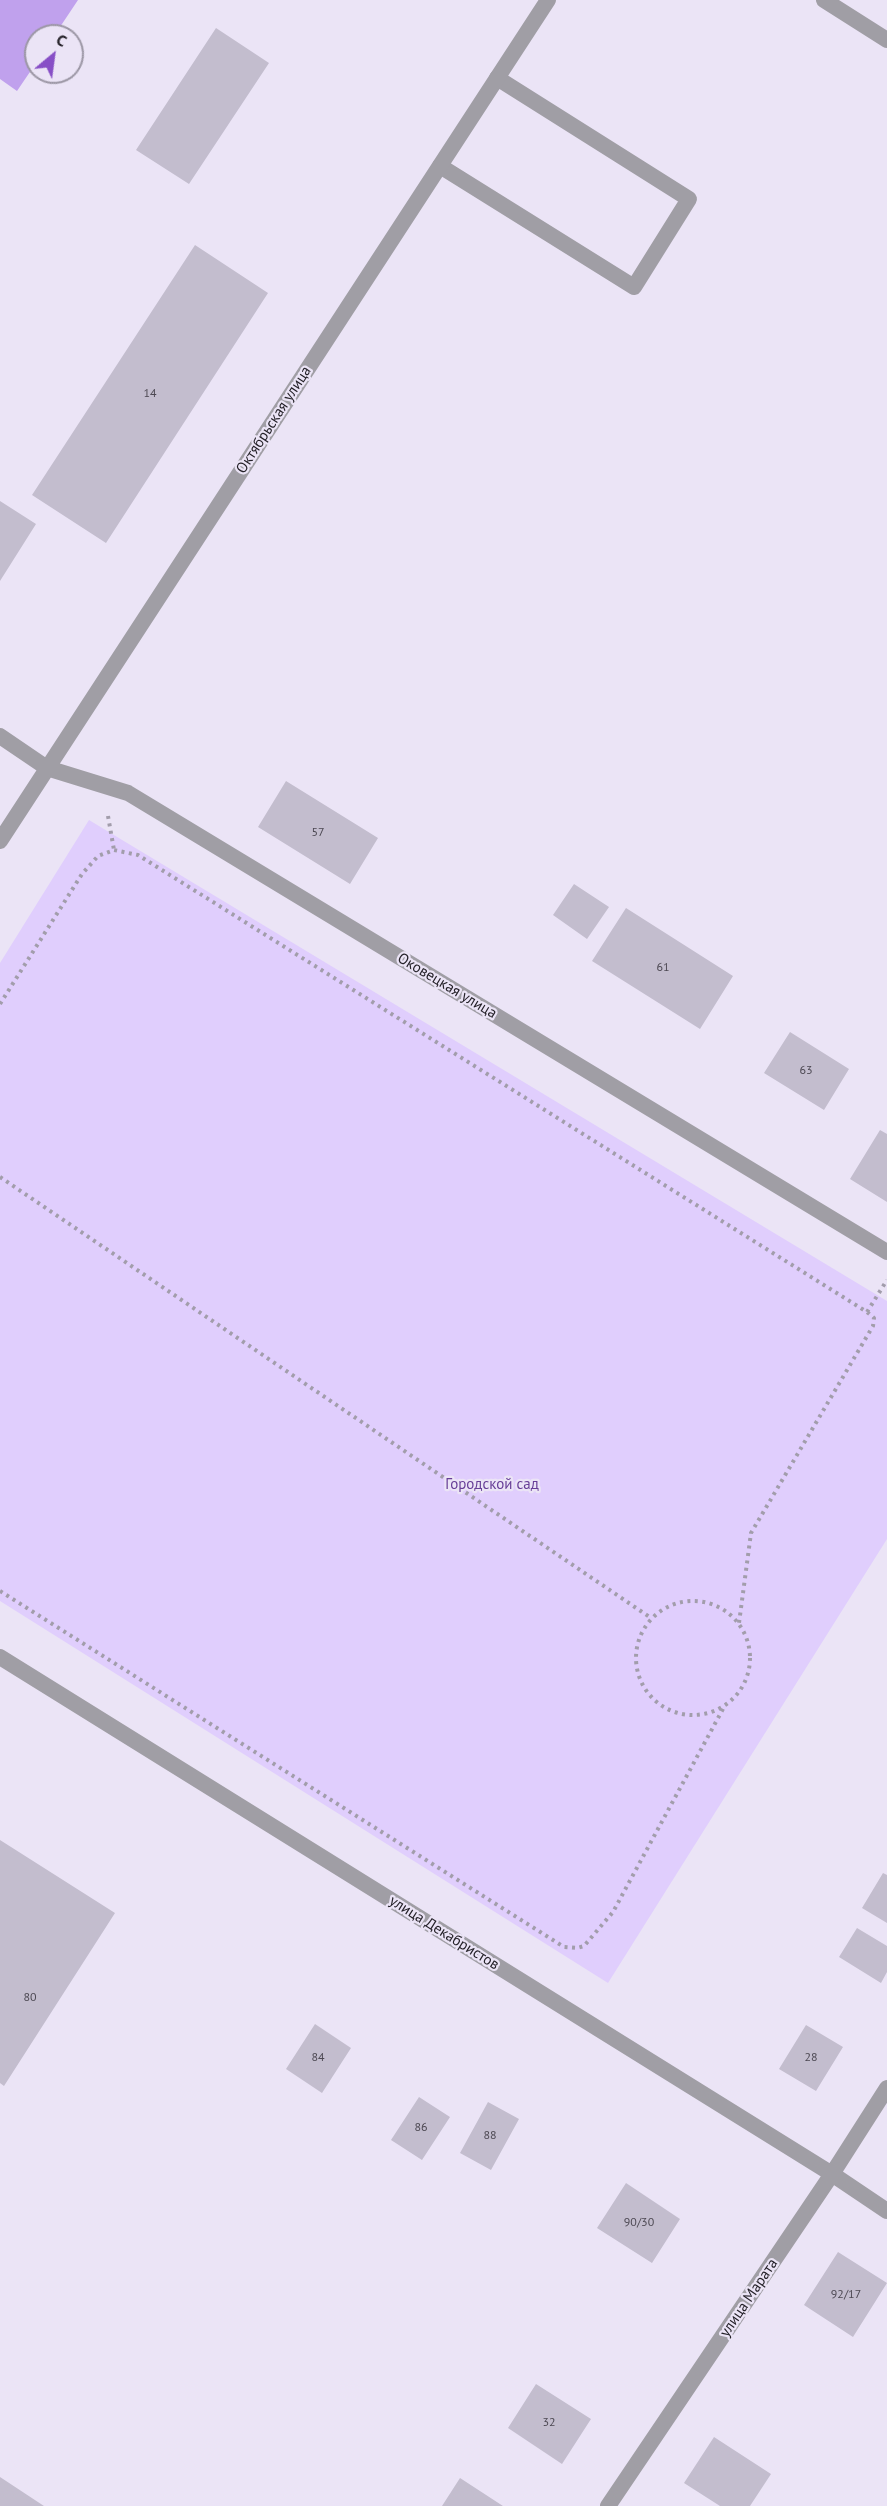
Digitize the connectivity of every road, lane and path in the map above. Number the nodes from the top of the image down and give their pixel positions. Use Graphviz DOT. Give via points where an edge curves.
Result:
graph roads {
  1 [pos="548,0"];
  2 [pos="824,0"];
  3 [pos="887,40"];
  4 [pos="497,78"];
  5 [pos="440,166"];
  6 [pos="0,736"];
  7 [pos="47,768"];
  8 [pos="0,840"];
  9 [pos="0,1004"];
  10 [pos="0,1177"];
  11 [pos="887,1252"];
  12 [pos="887,1280"];
  13 [pos="867,1312"];
  14 [pos="0,1592"];
  15 [pos="651,1618"];
  16 [pos="739,1623"];
  17 [pos="0,1657"];
  18 [pos="724,1707"];
  19 [pos="887,2088"];
  20 [pos="832,2174"];
  21 [pos="887,2211"];
  22 [pos="608,2506"];
  1 -- 4 [label="street, Октябрьская улица"];
  2 -- 3 [label="street"];
  4 -- 5 [label="street, Октябрьская улица"];
  4 -- 5 [label="street" via="689,199 633,287"];
  5 -- 7 [label="street, Октябрьская улица"];
  6 -- 7 [label="street, Оковецкая улица"];
  7 -- 8 [label="street, Октябрьская улица"];
  7 -- 11 [label="street, Оковецкая улица" via="128,793"];
  9 -- 13 [label="path" via="82,874 98,856 114,850 138,855"];
  10 -- 15 [label="path"];
  12 -- 13 [label="path"];
  13 -- 16 [label="path" via="874,1318 873,1326 751,1533"];
  14 -- 18 [label="path" via="564,1947 584,1946 613,1912"];
  15 -- 16 [label="path" via="668,1606 686,1601 706,1602 725,1610"];
  15 -- 18 [label="path" via="636,1651 643,1687 670,1711 688,1716"];
  16 -- 18 [label="path" via="748,1641 751,1660 738,1695"];
  17 -- 20 [label="street, улица Декабристов"];
  19 -- 20 [label="street, улица Марата"];
  20 -- 21 [label="street, улица Декабристов"];
  20 -- 22 [label="street, улица Марата"];
}
